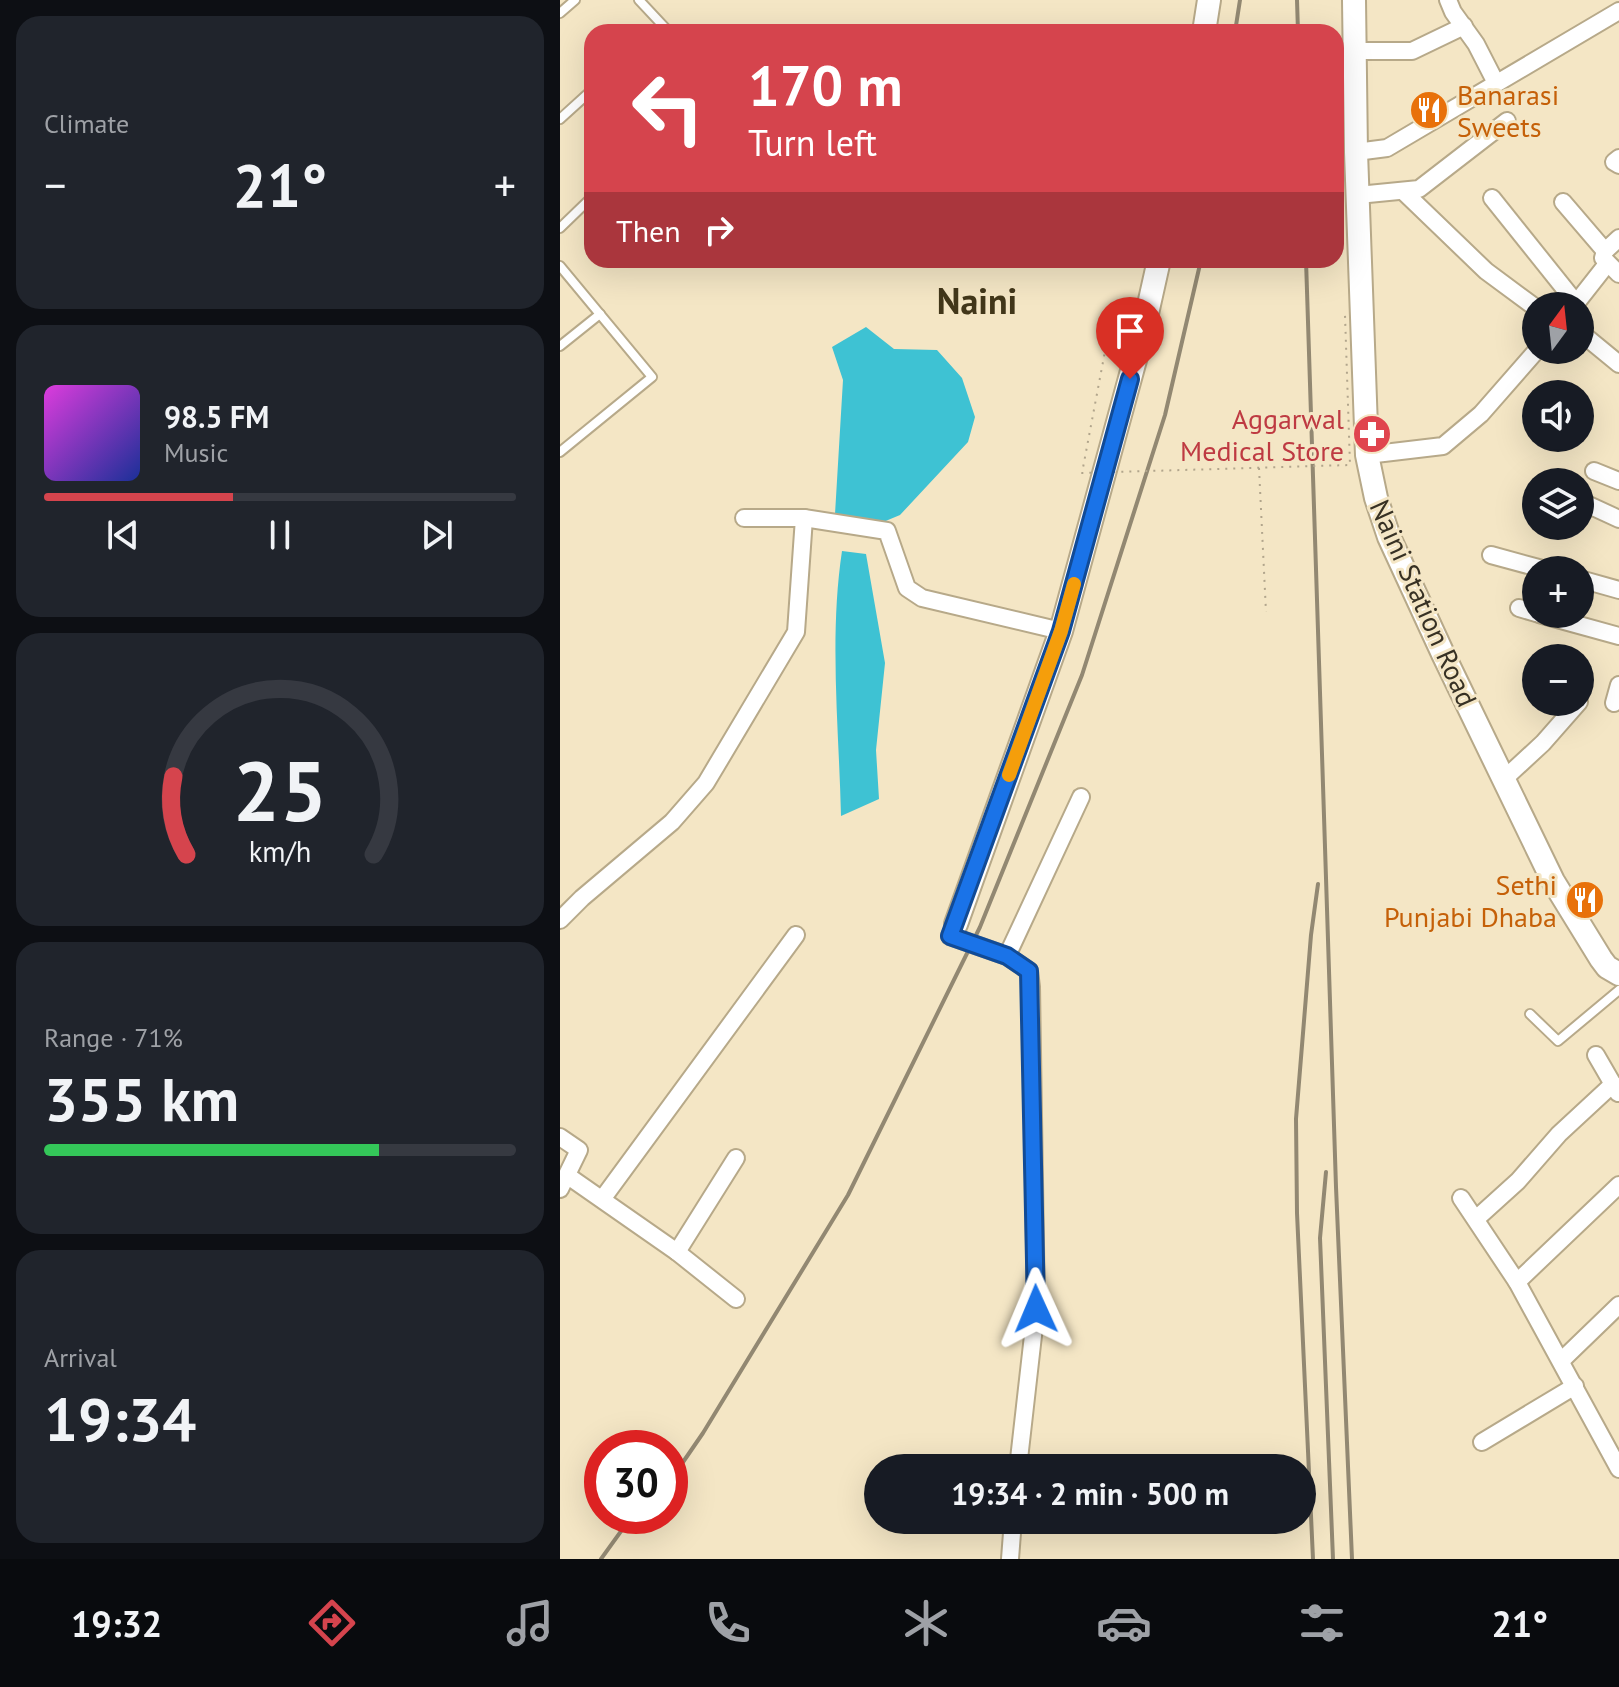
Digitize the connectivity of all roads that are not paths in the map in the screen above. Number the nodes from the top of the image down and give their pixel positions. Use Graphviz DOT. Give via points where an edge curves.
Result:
graph roads {
  1 [pos="575,0"];
  2 [pos="639,0"];
  3 [pos="1209,0"];
  4 [pos="1354,0"];
  5 [pos="1448,0"];
  6 [pos="1619,11"];
  7 [pos="560,13"];
  8 [pos="658,24"];
  9 [pos="1205,24"];
  10 [pos="1464,26"];
  11 [pos="1355,51"];
  12 [pos="1496,83"];
  13 [pos="584,97"];
  14 [pos="560,119"];
  15 [pos="1507,121"];
  16 [pos="1356,152"];
  17 [pos="1619,158"];
  18 [pos="1619,165"];
  19 [pos="1405,193"];
  20 [pos="1358,195"];
  21 [pos="1492,198"];
  22 [pos="1563,202"];
  23 [pos="584,205"];
  24 [pos="560,228"];
  25 [pos="1619,238"];
  26 [pos="1611,263"];
  27 [pos="560,266"];
  28 [pos="1157,268"];
  29 [pos="1565,292"];
  30 [pos="1586,292"];
  31 [pos="1522,298"];
  32 [pos="600,314"];
  33 [pos="1594,343"];
  34 [pos="560,346"];
  35 [pos="1525,364"];
  36 [pos="1619,364"];
  37 [pos="560,452"];
  38 [pos="1367,455"];
  39 [pos="1594,471"];
  40 [pos="1619,481"];
  41 [pos="1594,507"];
  42 [pos="744,518"];
  43 [pos="804,518"];
  44 [pos="1619,519"];
  45 [pos="1491,555"];
  46 [pos="1522,563"];
  47 [pos="1594,583"];
  48 [pos="1619,590"];
  49 [pos="1519,608"];
  50 [pos="1522,609"];
  51 [pos="1589,628"];
  52 [pos="1061,631"];
  53 [pos="1619,636"];
  54 [pos="1619,685"];
  55 [pos="1614,703"];
  56 [pos="1567,716"];
  57 [pos="1504,779"];
  58 [pos="1081,797"];
  59 [pos="560,920"];
  60 [pos="956,924"];
  61 [pos="796,935"];
  62 [pos="1007,956"];
  63 [pos="1619,974"];
  64 [pos="1619,990"];
  65 [pos="1530,1014"];
  66 [pos="1596,1055"];
  67 [pos="1616,1089"];
  68 [pos="560,1137"];
  69 [pos="736,1158"];
  70 [pos="564,1182"];
  71 [pos="1619,1185"];
  72 [pos="603,1198"];
  73 [pos="1461,1198"];
  74 [pos="1476,1219"];
  75 [pos="677,1252"];
  76 [pos="1517,1282"];
  77 [pos="736,1299"];
  78 [pos="1619,1305"];
  79 [pos="1561,1361"];
  80 [pos="1575,1386"];
  81 [pos="1482,1442"];
  82 [pos="1020,1454"];
  83 [pos="1619,1469"];
  84 [pos="1012,1534"];
  85 [pos="1010,1559"];
  1 -- 7 [label="lane"];
  2 -- 8 [label="lane"];
  3 -- 9 [label="street"];
  4 -- 11 [label="street, Naini Station Road"];
  5 -- 10 [label="street"];
  6 -- 12 [label="street"];
  10 -- 11 [label="street" via="1405,53"];
  10 -- 12 [label="street"];
  11 -- 16 [label="street, Naini Station Road"];
  12 -- 16 [label="street" via="1387,148"];
  13 -- 14 [label="lane"];
  15 -- 19 [label="street" via="1419,189"];
  16 -- 20 [label="street, Naini Station Road"];
  17 -- 18 [label="street" via="1614,162"];
  19 -- 20 [label="street"];
  19 -- 31 [label="street" via="1486,271"];
  20 -- 38 [label="street, Naini Station Road"];
  21 -- 29 [label="street"];
  22 -- 26 [label="street"];
  23 -- 24 [label="lane"];
  25 -- 26 [label="street"];
  26 -- 30 [label="street"];
  27 -- 32 [label="lane"];
  28 -- 52 [label="street"];
  32 -- 34 [label="lane"];
  32 -- 37 [label="lane" via="652,377"];
  33 -- 36 [label="street"];
  35 -- 38 [label="street" via="1481,414 1443,446"];
  38 -- 57 [label="street, Naini Station Road" via="1389,537"];
  39 -- 40 [label="street"];
  41 -- 44 [label="street"];
  42 -- 43 [label="street"];
  43 -- 52 [label="street" via="887,531 907,588 922,598"];
  43 -- 59 [label="street" via="796,632 706,783 672,822"];
  45 -- 46 [label="street"];
  47 -- 48 [label="street"];
  49 -- 50 [label="street"];
  51 -- 53 [label="street"];
  52 -- 60 [label="street"];
  54 -- 55 [label="street"];
  56 -- 57 [label="street"];
  57 -- 63 [label="street, Naini Station Road" via="1553,881 1607,967"];
  58 -- 62 [label="street"];
  60 -- 62 [label="street" via="950,936"];
  61 -- 72 [label="street"];
  62 -- 82 [label="street" via="1029,971 1031,987 1036,1309"];
  64 -- 65 [label="lane" via="1558,1041"];
  66 -- 67 [label="street"];
  67 -- 74 [label="street" via="1559,1134"];
  68 -- 70 [label="street" via="579,1150"];
  69 -- 75 [label="street"];
  70 -- 72 [label="street"];
  71 -- 76 [label="street"];
  72 -- 75 [label="street"];
  73 -- 74 [label="street"];
  74 -- 76 [label="street"];
  75 -- 77 [label="street"];
  76 -- 79 [label="street"];
  78 -- 79 [label="street"];
  79 -- 80 [label="street"];
  80 -- 81 [label="street"];
  80 -- 83 [label="street"];
  84 -- 85 [label="street"];
}
